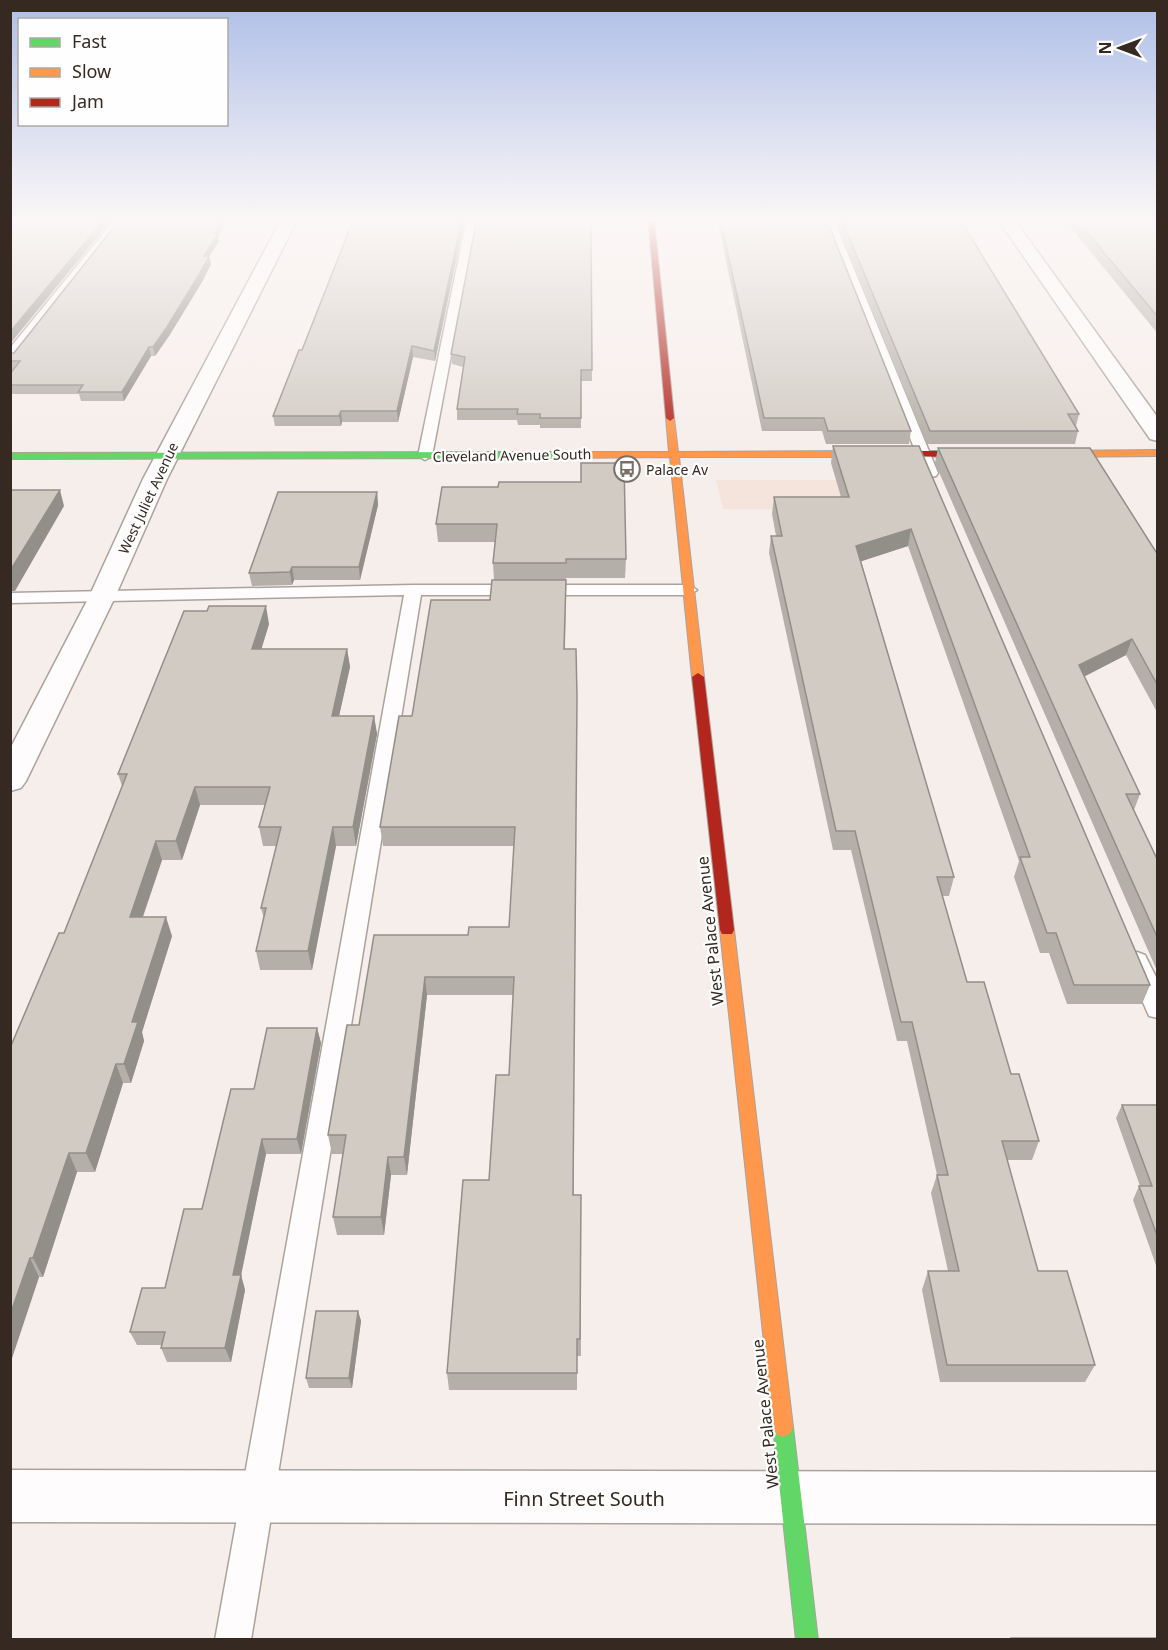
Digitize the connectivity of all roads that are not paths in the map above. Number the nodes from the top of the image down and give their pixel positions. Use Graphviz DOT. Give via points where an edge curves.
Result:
graph roads {
  1 [pos="60,295"];
  2 [pos="250,295"];
  3 [pos="457,295"];
  4 [pos="658,295"];
  5 [pos="859,295"];
  6 [pos="1060,295"];
  7 [pos="10,357"];
  8 [pos="1158,434"];
  9 [pos="673,453"];
  10 [pos="1158,453"];
  11 [pos="922,454"];
  12 [pos="991,454"];
  13 [pos="1037,454"];
  14 [pos="10,456"];
  15 [pos="167,456"];
  16 [pos="425,456"];
  17 [pos="937,487"];
  18 [pos="413,590"];
  19 [pos="688,590"];
  20 [pos="102,597"];
  21 [pos="10,598"];
  22 [pos="10,782"];
  23 [pos="1130,944"];
  24 [pos="1158,1009"];
  25 [pos="10,1496"];
  26 [pos="257,1496"];
  27 [pos="791,1498"];
  28 [pos="1158,1498"];
  29 [pos="233,1640"];
  30 [pos="807,1640"];
  1 -- 7 [label="lane"];
  2 -- 15 [label="street, West Juliet Avenue"];
  3 -- 16 [label="lane"];
  4 -- 9 [label="street, West Palace Avenue"];
  5 -- 11 [label="lane"];
  6 -- 8 [label="street"];
  9 -- 11 [label="street, Cleveland Avenue South"];
  9 -- 16 [label="street, Cleveland Avenue South"];
  9 -- 19 [label="street, West Palace Avenue"];
  10 -- 13 [label="street"];
  11 -- 12 [label="street, Cleveland Avenue South"];
  11 -- 17 [label="lane"];
  14 -- 15 [label="street, Cleveland Avenue South"];
  15 -- 16 [label="street, Cleveland Avenue South"];
  15 -- 20 [label="street, West Juliet Avenue"];
  18 -- 19 [label="lane"];
  18 -- 20 [label="lane"];
  18 -- 26 [label="lane"];
  19 -- 27 [label="street, West Palace Avenue"];
  20 -- 21 [label="lane"];
  20 -- 22 [label="street, West Juliet Avenue"];
  23 -- 24 [label="lane"];
  25 -- 26 [label="street, Finn Street South"];
  26 -- 27 [label="street, Finn Street South"];
  26 -- 29 [label="lane"];
  27 -- 28 [label="street, Finn Street South"];
  27 -- 30 [label="street, West Palace Avenue"];
}
